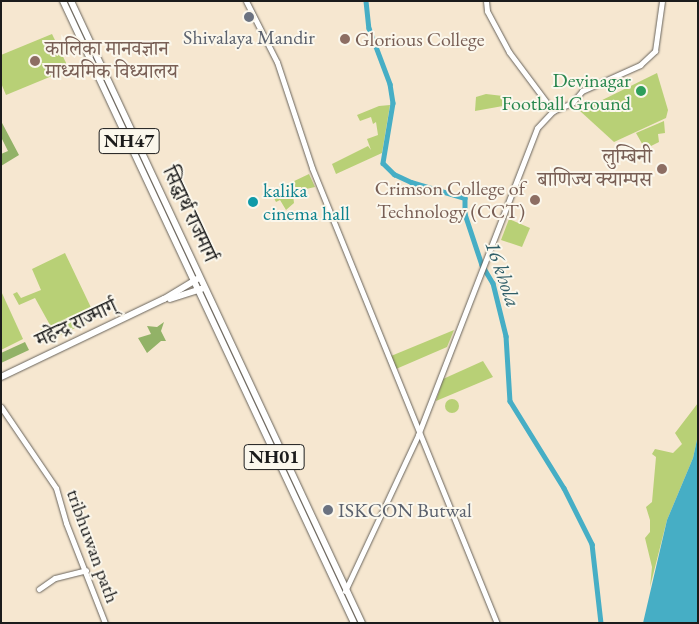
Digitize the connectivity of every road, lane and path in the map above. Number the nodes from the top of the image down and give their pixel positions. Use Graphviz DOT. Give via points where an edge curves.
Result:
graph roads {
  1 [pos="63,1"];
  2 [pos="71,1"];
  3 [pos="246,1"];
  4 [pos="486,1"];
  5 [pos="662,1"];
  6 [pos="553,111"];
  7 [pos="203,278"];
  8 [pos="194,281"];
  9 [pos="206,285"];
  10 [pos="198,289"];
  11 [pos="164,299"];
  12 [pos="1,377"];
  13 [pos="1,407"];
  14 [pos="418,435"];
  15 [pos="86,570"];
  16 [pos="39,589"];
  17 [pos="347,590"];
  18 [pos="340,594"];
  19 [pos="105,623"];
  20 [pos="354,623"];
  21 [pos="362,623"];
  22 [pos="497,623"];
  1 -- 8 [label="highway, सिद्धार्थ राजमार्ग / NH47"];
  2 -- 7 [label="highway, सिद्धार्थ राजमार्ग / NH47"];
  3 -- 14 [label="street" via="277,62 310,162"];
  4 -- 6 [label="street" via="490,17 509,52"];
  5 -- 6 [label="street" via="655,51 640,65 582,92 572,103"];
  6 -- 14 [label="street" via="543,120 530,142"];
  7 -- 8 [label="highway, महेन्द्र राज्मार्ग्"];
  7 -- 9 [label="highway, NH01"];
  8 -- 10 [label="highway, NH47"];
  8 -- 11 [label="highway, महेन्द्र राज्मार्ग्"];
  9 -- 10 [label="highway, महेन्द्र राज्मार्ग्"];
  9 -- 17 [label="highway, NH01"];
  10 -- 11 [label="highway, महेन्द्र राज्मार्ग्"];
  10 -- 18 [label="highway, NH01"];
  11 -- 12 [label="highway, महेन्द्र राज्मार्ग्"];
  13 -- 15 [label="street, tribhuwan path" via="56,488 66,523"];
  14 -- 17 [label="street"];
  14 -- 22 [label="street"];
  15 -- 16 [label="street" via="55,578"];
  15 -- 19 [label="street, tribhuwan path"];
  17 -- 18 [label="street"];
  17 -- 21 [label="highway, NH01"];
  18 -- 20 [label="highway, NH01"];
}
